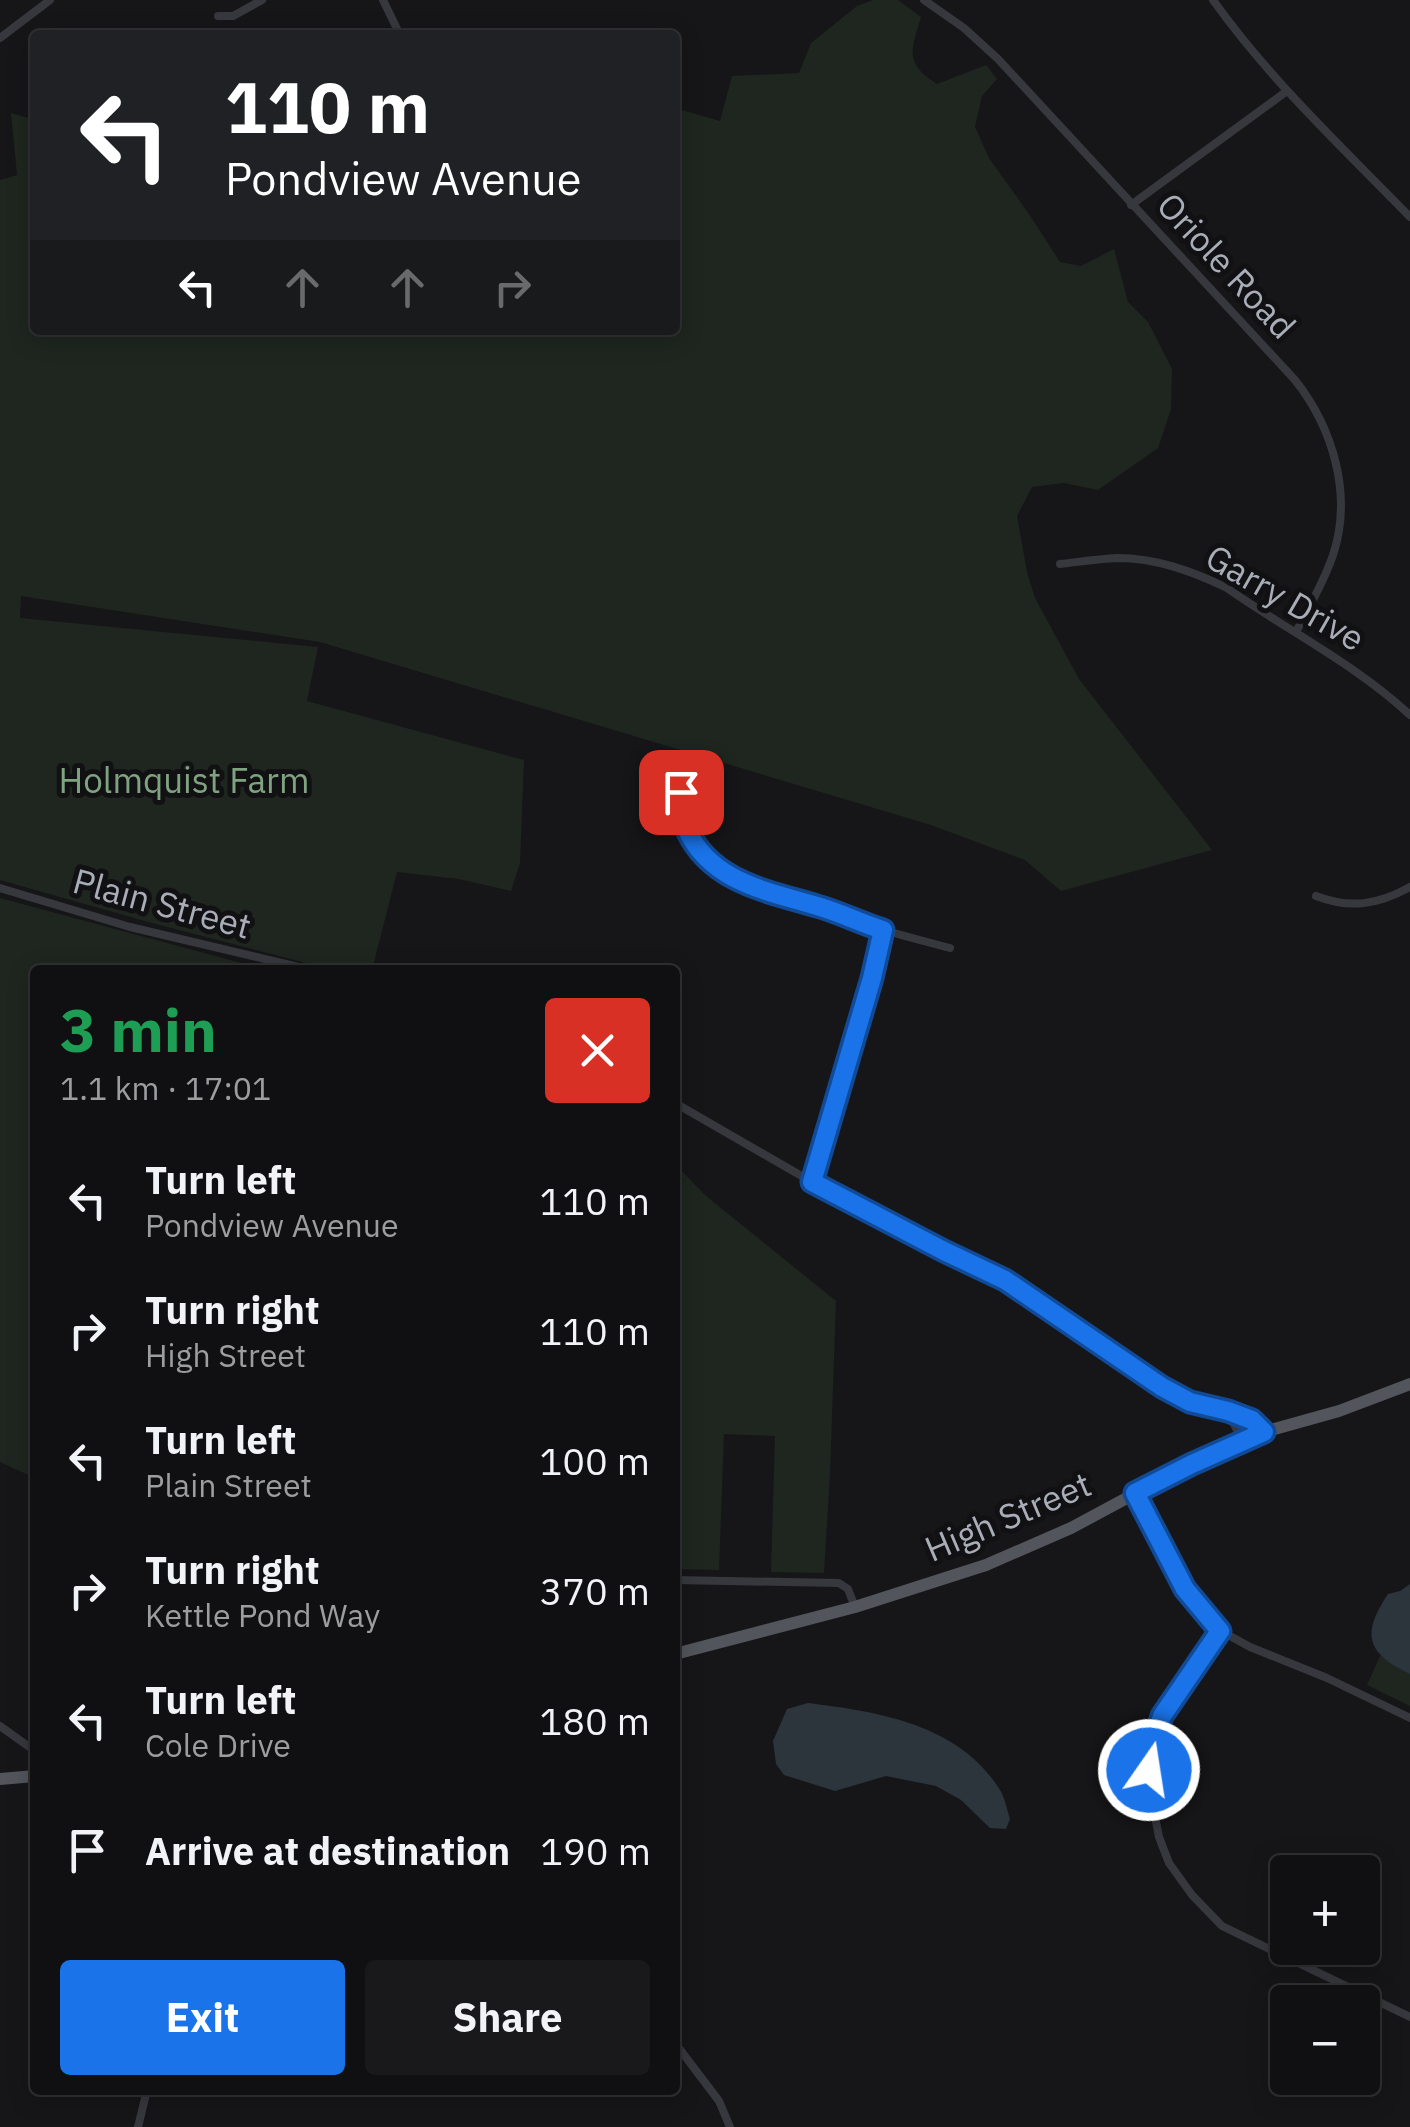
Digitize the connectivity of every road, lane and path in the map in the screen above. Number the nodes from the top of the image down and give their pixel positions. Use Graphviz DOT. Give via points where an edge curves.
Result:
graph roads {
  1 [pos="50,0"];
  2 [pos="262,0"];
  3 [pos="382,0"];
  4 [pos="924,0"];
  5 [pos="1213,0"];
  6 [pos="218,16"];
  7 [pos="397,30"];
  8 [pos="0,38"];
  9 [pos="1287,90"];
  10 [pos="1131,205"];
  11 [pos="1410,217"];
  12 [pos="1060,564"];
  13 [pos="1296,632"];
  14 [pos="1410,715"];
  15 [pos="687,778"];
  16 [pos="1410,887"];
  17 [pos="0,888"];
  18 [pos="1316,896"];
  19 [pos="883,930"];
  20 [pos="950,948"];
  21 [pos="290,965"];
  22 [pos="680,1106"];
  23 [pos="812,1182"];
  24 [pos="1410,1384"];
  25 [pos="1228,1411"];
  26 [pos="1264,1432"];
  27 [pos="1242,1442"];
  28 [pos="1135,1493"];
  29 [pos="680,1580"];
  30 [pos="855,1607"];
  31 [pos="1220,1631"];
  32 [pos="680,1653"];
  33 [pos="1410,1718"];
  34 [pos="0,1726"];
  35 [pos="30,1748"];
  36 [pos="30,1776"];
  37 [pos="0,1779"];
  38 [pos="1410,2017"];
  39 [pos="680,2050"];
  40 [pos="145,2095"];
  41 [pos="138,2127"];
  42 [pos="730,2127"];
  1 -- 8 [label="street"];
  2 -- 6 [label="street" via="233,16"];
  3 -- 7 [label="street"];
  4 -- 10 [label="street, Oriole Road" via="998,59"];
  5 -- 9 [label="street"];
  9 -- 10 [label="street"];
  9 -- 11 [label="street"];
  10 -- 13 [label="street, Oriole Road" via="1295,380 1330,440 1340,490 1338,538"];
  12 -- 13 [label="street, Garry Drive" via="1118,558 1173,565 1227,588"];
  13 -- 14 [label="street, Garry Drive"];
  15 -- 19 [label="street" via="679,799 683,822 717,868 757,889"];
  16 -- 18 [label="street" via="1349,905"];
  17 -- 21 [label="street, Plain Street"];
  19 -- 20 [label="street"];
  19 -- 23 [label="street"];
  22 -- 23 [label="street"];
  23 -- 25 [label="street" via="1005,1280 1162,1387"];
  24 -- 26 [label="main road, High Street"];
  25 -- 26 [label="street"];
  25 -- 27 [label="street"];
  26 -- 27 [label="main road, High Street"];
  27 -- 28 [label="main road, High Street"];
  28 -- 30 [label="main road, High Street" via="986,1565"];
  28 -- 31 [label="street" via="1185,1589"];
  29 -- 30 [label="street" via="839,1584"];
  30 -- 32 [label="main road, High Street"];
  31 -- 33 [label="street"];
  31 -- 38 [label="street" via="1162,1716 1154,1743 1150,1791 1169,1863 1222,1926"];
  34 -- 35 [label="street"];
  36 -- 37 [label="main road"];
  39 -- 42 [label="street"];
  40 -- 41 [label="street"];
}
